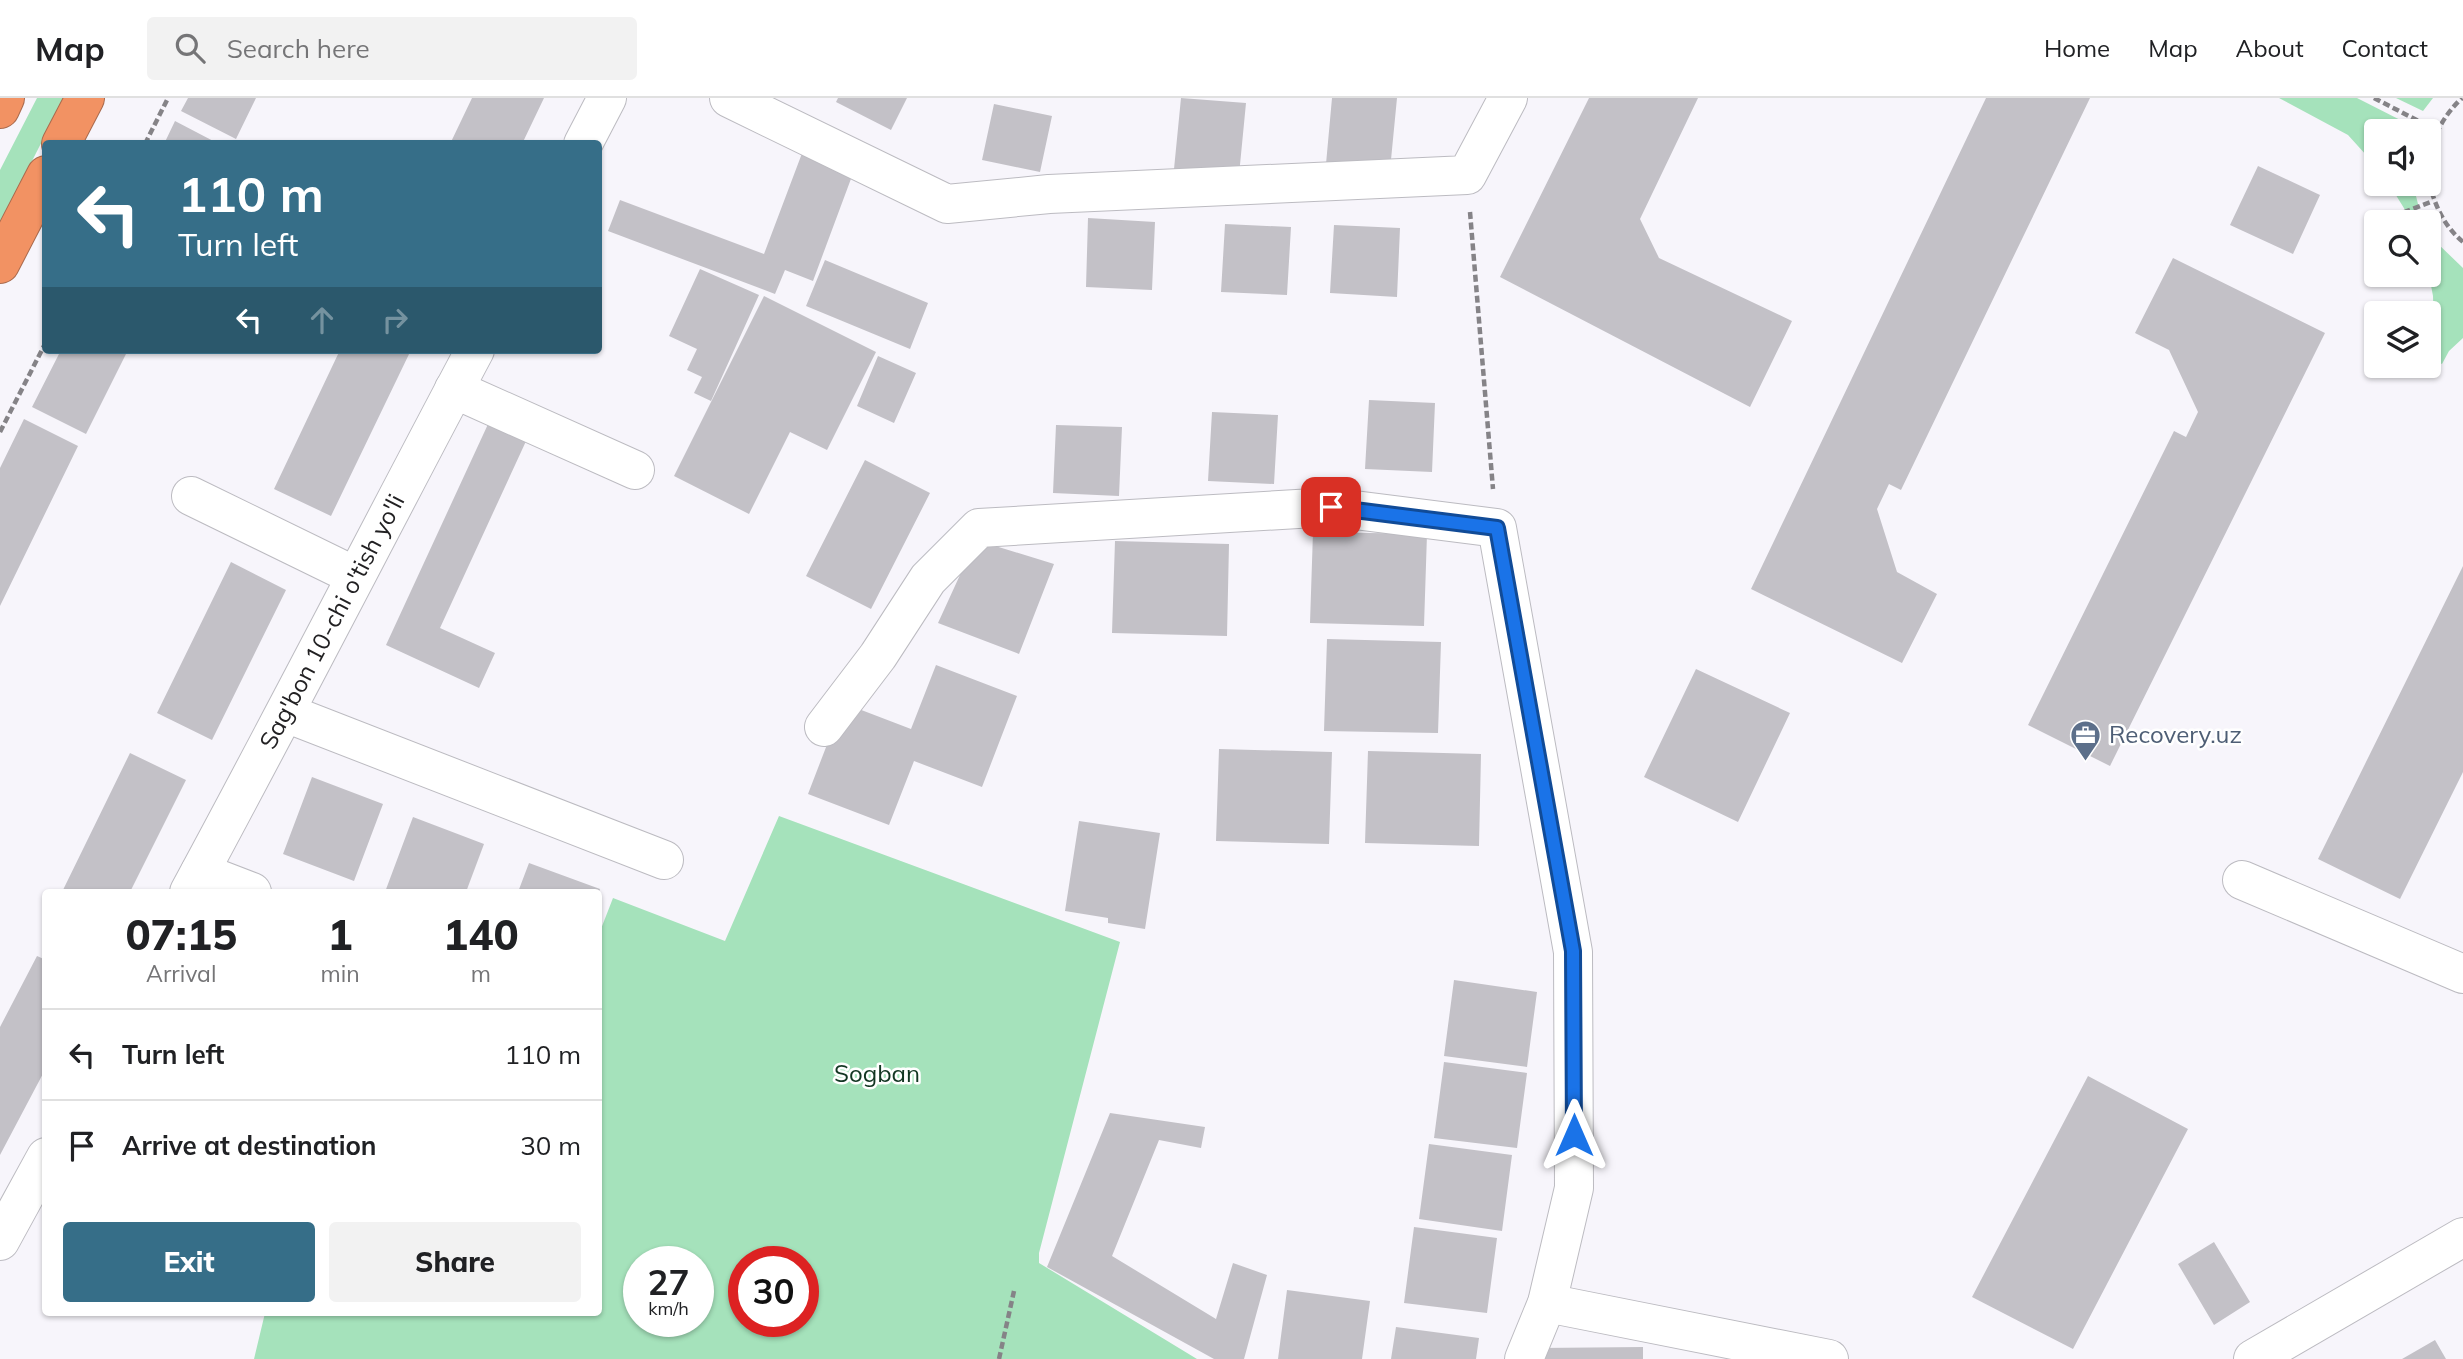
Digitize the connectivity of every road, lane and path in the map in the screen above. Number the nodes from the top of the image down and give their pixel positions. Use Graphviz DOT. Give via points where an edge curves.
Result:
graph roads {
  1 [pos="5,98"];
  2 [pos="85,98"];
  3 [pos="168,98"];
  4 [pos="607,98"];
  5 [pos="729,98"];
  6 [pos="1508,98"];
  7 [pos="2374,98"];
  8 [pos="2462,98"];
  9 [pos="0,108"];
  10 [pos="2415,119"];
  11 [pos="2441,124"];
  12 [pos="63,140"];
  13 [pos="147,140"];
  14 [pos="585,140"];
  15 [pos="1466,175"];
  16 [pos="42,183"];
  17 [pos="2432,196"];
  18 [pos="2433,201"];
  19 [pos="2410,210"];
  20 [pos="2463,242"];
  21 [pos="0,264"];
  22 [pos="42,350"];
  23 [pos="473,354"];
  24 [pos="454,389"];
  25 [pos="0,432"];
  26 [pos="635,470"];
  27 [pos="191,496"];
  28 [pos="1497,528"];
  29 [pos="355,576"];
  30 [pos="286,713"];
  31 [pos="824,727"];
  32 [pos="664,860"];
  33 [pos="2242,880"];
  34 [pos="195,882"];
  35 [pos="235,889"];
  36 [pos="2463,974"];
  37 [pos="42,1164"];
  38 [pos="2463,1237"];
  39 [pos="0,1241"];
  40 [pos="1014,1291"];
  41 [pos="1547,1303"];
  42 [pos="999,1359"];
  43 [pos="1524,1359"];
  44 [pos="1829,1359"];
  45 [pos="2253,1359"];
  1 -- 9 [label="highway"];
  2 -- 12 [label="highway"];
  3 -- 13 [label="path"];
  4 -- 14 [label="street"];
  5 -- 15 [label="street" via="947,204 1049,194"];
  6 -- 15 [label="street"];
  7 -- 10 [label="path"];
  8 -- 11 [label="path"];
  15 -- 28 [label="path"];
  16 -- 21 [label="highway"];
  17 -- 18 [label="path"];
  18 -- 19 [label="path"];
  18 -- 20 [label="path" via="2444,222"];
  22 -- 25 [label="path"];
  23 -- 24 [label="street, Sag'bon 10-chi o'tish yo'li"];
  24 -- 26 [label="street"];
  24 -- 29 [label="street, Sag'bon 10-chi o'tish yo'li"];
  27 -- 29 [label="street"];
  28 -- 31 [label="street" via="1331,507 979,528 928,579"];
  28 -- 41 [label="street" via="1573,951 1574,1188"];
  29 -- 30 [label="street, Sag'bon 10-chi o'tish yo'li"];
  30 -- 32 [label="street"];
  30 -- 34 [label="street, Sag'bon 10-chi o'tish yo'li"];
  33 -- 36 [label="street"];
  34 -- 35 [label="street"];
  37 -- 39 [label="street"];
  38 -- 45 [label="street"];
  40 -- 42 [label="path"];
  41 -- 43 [label="street"];
  41 -- 44 [label="street"];
}
